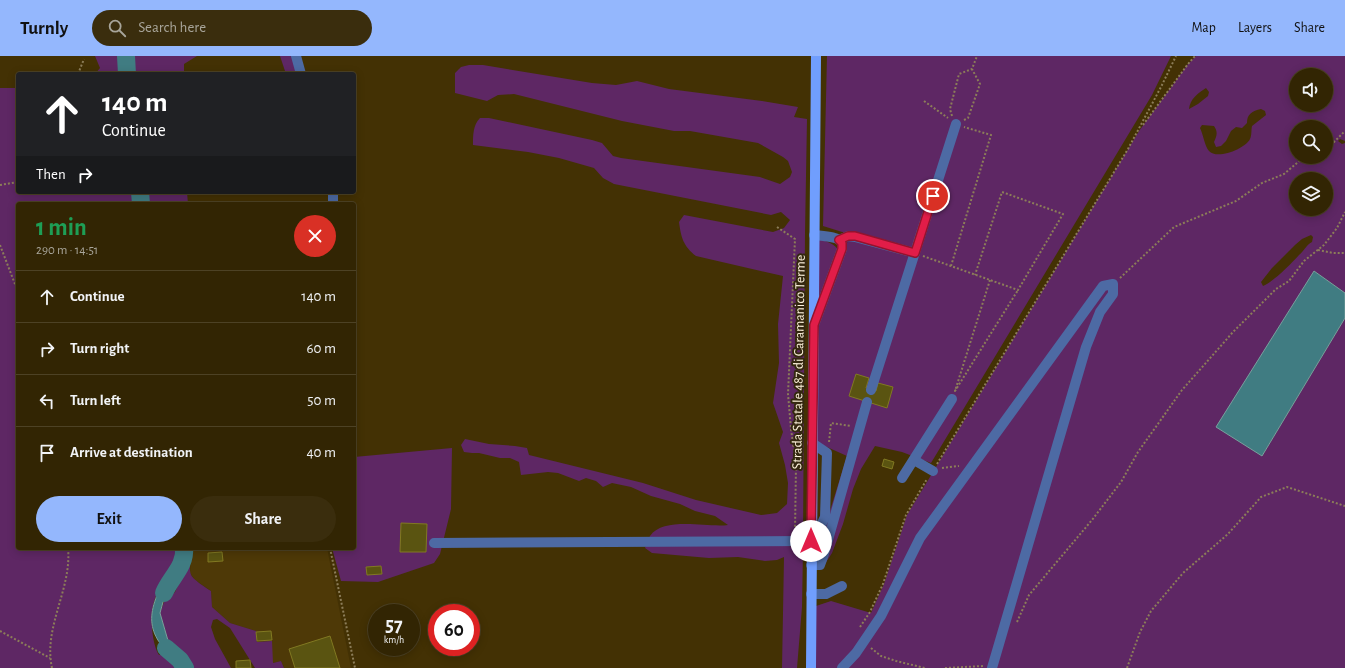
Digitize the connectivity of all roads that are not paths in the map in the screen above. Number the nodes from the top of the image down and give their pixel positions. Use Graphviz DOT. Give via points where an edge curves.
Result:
graph roads {
  1 [pos="296,56"];
  2 [pos="816,56"];
  3 [pos="300,72"];
  4 [pos="956,124"];
  5 [pos="814,235"];
  6 [pos="839,240"];
  7 [pos="915,253"];
  8 [pos="814,325"];
  9 [pos="871,390"];
  10 [pos="952,399"];
  11 [pos="867,402"];
  12 [pos="812,443"];
  13 [pos="914,460"];
  14 [pos="935,468"];
  15 [pos="902,478"];
  16 [pos="811,539"];
  17 [pos="434,543"];
  18 [pos="811,565"];
  19 [pos="842,586"];
  20 [pos="811,594"];
  21 [pos="992,667"];
  22 [pos="810,668"];
  23 [pos="842,668"];
  1 -- 3 [label="street"];
  2 -- 5 [label="main road, Strada Statale 487 di Caramanico Terme"];
  4 -- 7 [label="street"];
  5 -- 6 [label="street"];
  5 -- 8 [label="main road, Strada Statale 487 di Caramanico Terme"];
  6 -- 7 [label="street" via="855,236"];
  6 -- 8 [label="street" via="842,249"];
  7 -- 9 [label="street"];
  8 -- 12 [label="main road, Strada Statale 487 di Caramanico Terme"];
  10 -- 13 [label="street"];
  11 -- 18 [label="street" via="824,554 820,565"];
  12 -- 16 [label="main road, Strada Statale 487 di Caramanico Terme"];
  12 -- 16 [label="street" via="827,453 825,517 816,535"];
  13 -- 14 [label="street"];
  13 -- 15 [label="street"];
  16 -- 17 [label="street" via="794,542"];
  16 -- 18 [label="main road, Strada Statale 487 di Caramanico Terme"];
  18 -- 20 [label="main road, Strada Statale 487 di Caramanico Terme"];
  19 -- 20 [label="street" via="826,594"];
  20 -- 22 [label="main road, Strada Statale 487 di Caramanico Terme"];
  21 -- 23 [label="street" via="1086,347 1100,312 1113,294 1114,284 1103,286 920,538 881,616"];
}
